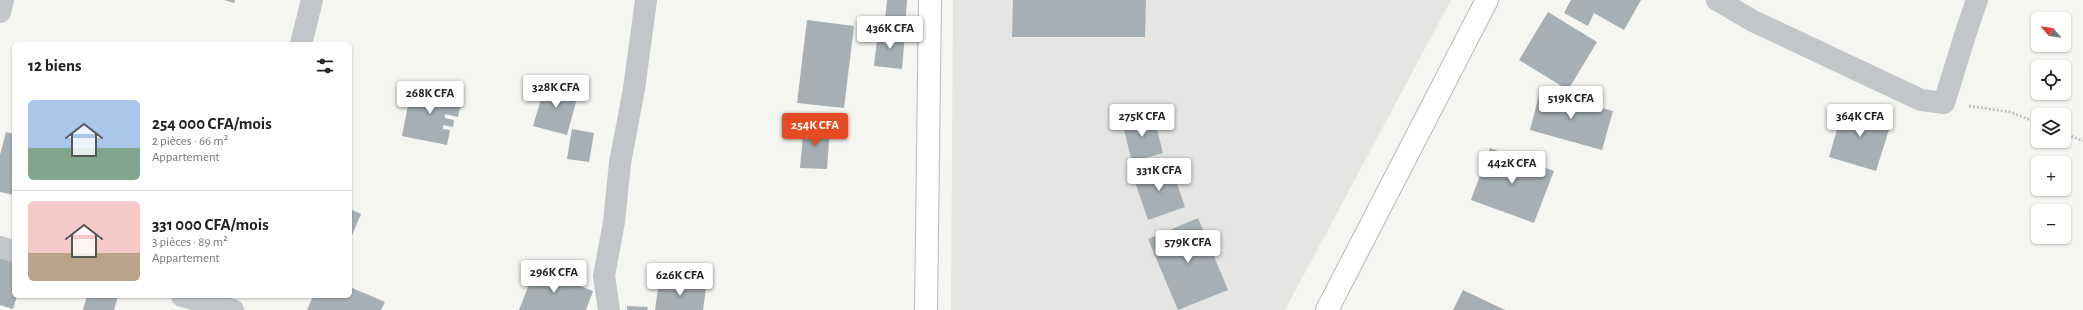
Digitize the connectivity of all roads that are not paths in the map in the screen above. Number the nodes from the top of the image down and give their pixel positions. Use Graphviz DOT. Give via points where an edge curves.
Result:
graph roads {
  1 [pos="3,0"];
  2 [pos="312,0"];
  3 [pos="646,0"];
  4 [pos="930,0"];
  5 [pos="1488,0"];
  6 [pos="1717,0"];
  7 [pos="1977,0"];
  8 [pos="0,12"];
  9 [pos="302,42"];
  10 [pos="0,247"];
  11 [pos="12,250"];
  12 [pos="192,298"];
  13 [pos="233,306"];
  14 [pos="609,310"];
  15 [pos="926,310"];
  16 [pos="1327,310"];
  1 -- 8 [label="street"];
  2 -- 9 [label="street"];
  3 -- 14 [label="street" via="604,276"];
  4 -- 15 [label="main road"];
  5 -- 16 [label="main road"];
  6 -- 7 [label="street" via="1754,21 1921,100 1944,103"];
  10 -- 11 [label="street"];
  12 -- 13 [label="street"];
}
